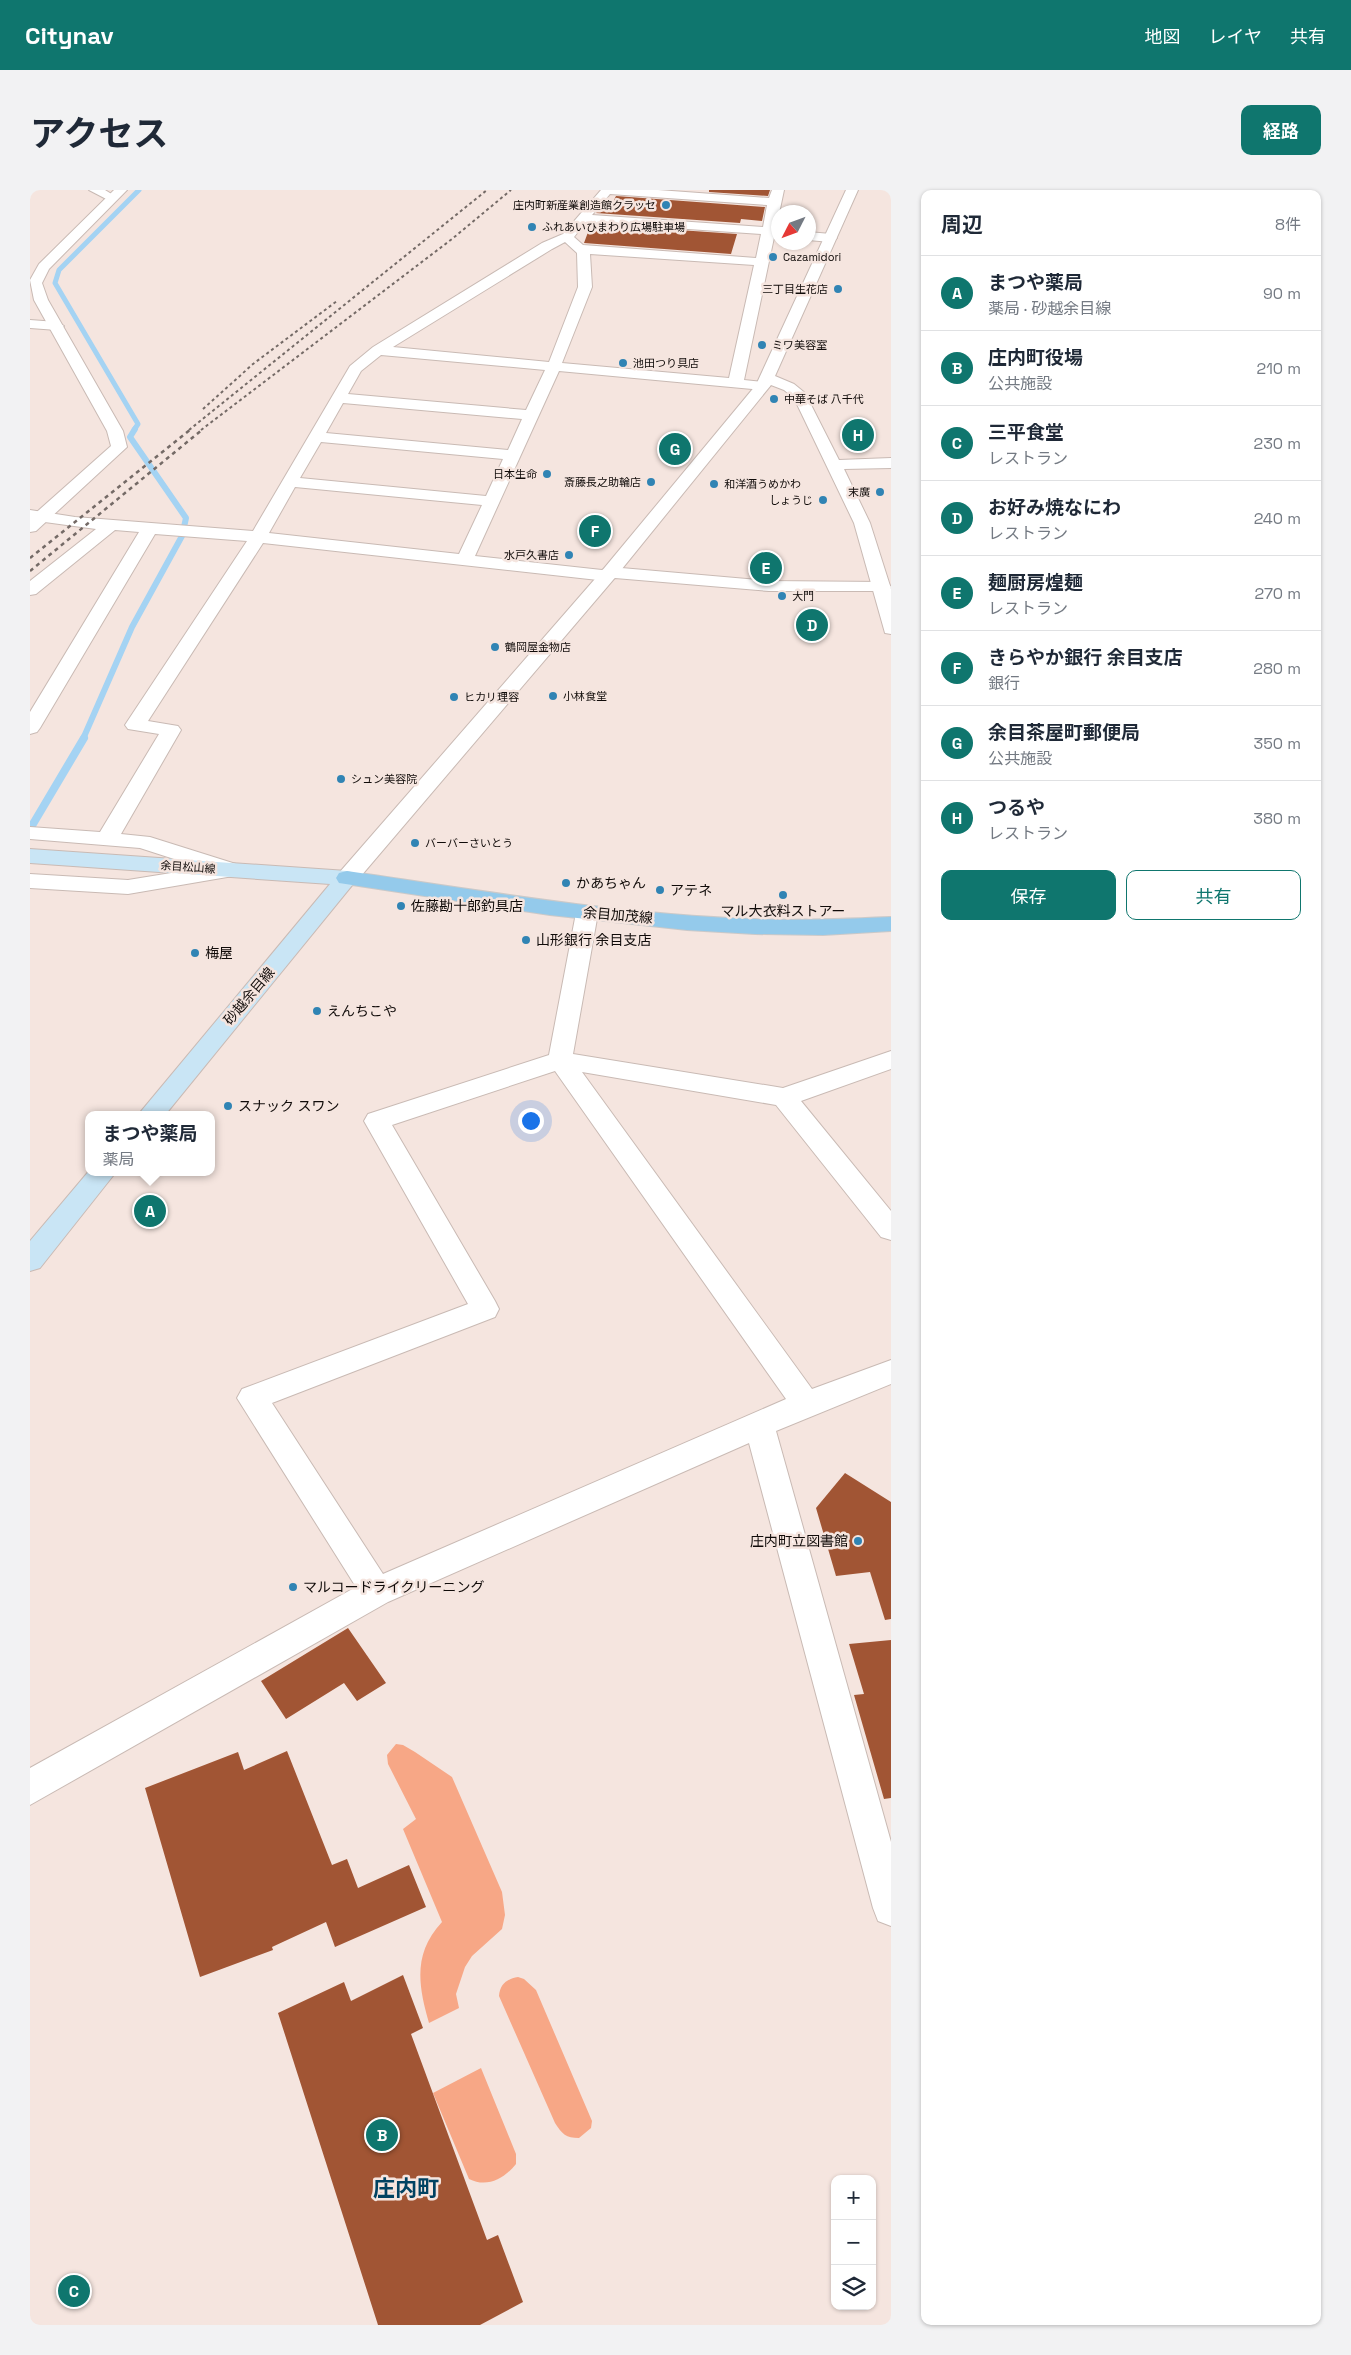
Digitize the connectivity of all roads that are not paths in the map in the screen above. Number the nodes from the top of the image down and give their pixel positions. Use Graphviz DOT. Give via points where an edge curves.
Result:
graph roads {
  1 [pos="95,190"];
  2 [pos="608,190"];
  3 [pos="852,190"];
  4 [pos="117,194"];
  5 [pos="776,196"];
  6 [pos="583,218"];
  7 [pos="771,233"];
  8 [pos="566,237"];
  9 [pos="816,237"];
  10 [pos="830,238"];
  11 [pos="580,249"];
  12 [pos="762,262"];
  13 [pos="30,324"];
  14 [pos="57,326"];
  15 [pos="378,350"];
  16 [pos="554,366"];
  17 [pos="736,382"];
  18 [pos="765,382"];
  19 [pos="338,398"];
  20 [pos="532,415"];
  21 [pos="316,437"];
  22 [pos="513,455"];
  23 [pos="891,463"];
  24 [pos="834,465"];
  25 [pos="290,482"];
  26 [pos="492,501"];
  27 [pos="34,520"];
  28 [pos="110,525"];
  29 [pos="149,529"];
  30 [pos="258,537"];
  31 [pos="466,560"];
  32 [pos="608,574"];
  33 [pos="882,587"];
  34 [pos="30,590"];
  35 [pos="891,629"];
  36 [pos="30,728"];
  37 [pos="30,822"];
  38 [pos="30,833"];
  39 [pos="55,835"];
  40 [pos="107,839"];
  41 [pos="30,856"];
  42 [pos="231,870"];
  43 [pos="347,878"];
  44 [pos="30,881"];
  45 [pos="587,913"];
  46 [pos="891,924"];
  47 [pos="560,1060"];
  48 [pos="891,1060"];
  49 [pos="784,1097"];
  50 [pos="154,1111"];
  51 [pos="100,1176"];
  52 [pos="891,1230"];
  53 [pos="30,1260"];
  54 [pos="891,1372"];
  55 [pos="806,1404"];
  56 [pos="759,1425"];
  57 [pos="377,1592"];
  58 [pos="30,1787"];
  59 [pos="891,1908"];
  1 -- 4 [label="street"];
  2 -- 5 [label="street"];
  2 -- 6 [label="street"];
  3 -- 10 [label="street"];
  4 -- 14 [label="street" via="44,267 35,283"];
  6 -- 7 [label="street"];
  6 -- 8 [label="street"];
  7 -- 12 [label="street"];
  8 -- 11 [label="street"];
  8 -- 15 [label="street"];
  9 -- 10 [label="street"];
  10 -- 18 [label="street"];
  11 -- 12 [label="street"];
  11 -- 16 [label="street" via="583,252 585,287"];
  12 -- 17 [label="street"];
  13 -- 14 [label="street"];
  14 -- 27 [label="street" via="115,431 119,446"];
  15 -- 16 [label="street"];
  15 -- 19 [label="street" via="355,369"];
  16 -- 17 [label="street"];
  16 -- 20 [label="street"];
  17 -- 18 [label="street"];
  18 -- 24 [label="street" via="789,387 800,396"];
  18 -- 32 [label="street"];
  19 -- 20 [label="street"];
  19 -- 21 [label="street"];
  20 -- 22 [label="street"];
  21 -- 22 [label="street"];
  21 -- 25 [label="street"];
  22 -- 26 [label="street"];
  23 -- 24 [label="street"];
  24 -- 33 [label="street" via="862,523"];
  25 -- 26 [label="street"];
  25 -- 30 [label="street"];
  26 -- 31 [label="street"];
  27 -- 28 [label="street"];
  28 -- 29 [label="street"];
  28 -- 34 [label="street"];
  29 -- 30 [label="street"];
  29 -- 36 [label="street"];
  30 -- 31 [label="street"];
  30 -- 40 [label="street" via="134,725 171,730"];
  31 -- 32 [label="street"];
  32 -- 33 [label="street" via="769,586"];
  32 -- 43 [label="street"];
  33 -- 35 [label="street"];
  37 -- 39 [label="street"];
  38 -- 39 [label="street"];
  39 -- 40 [label="street"];
  40 -- 42 [label="street" via="142,842"];
  41 -- 42 [label="main road, 余目松山線"];
  42 -- 43 [label="main road, 余目松山線"];
  42 -- 44 [label="street" via="128,887"];
  43 -- 45 [label="main road, 余目加茂線"];
  43 -- 50 [label="main road, 砂越余目線"];
  45 -- 46 [label="main road, 余目加茂線" via="779,928"];
  45 -- 47 [label="street"];
  47 -- 49 [label="street"];
  47 -- 55 [label="street"];
  47 -- 57 [label="street" via="377,1122 485,1309 252,1398"];
  48 -- 49 [label="street"];
  49 -- 52 [label="street"];
  51 -- 53 [label="main road"];
  54 -- 55 [label="street"];
  55 -- 56 [label="street"];
  56 -- 57 [label="street"];
  56 -- 59 [label="street"];
  57 -- 58 [label="street"];
}
